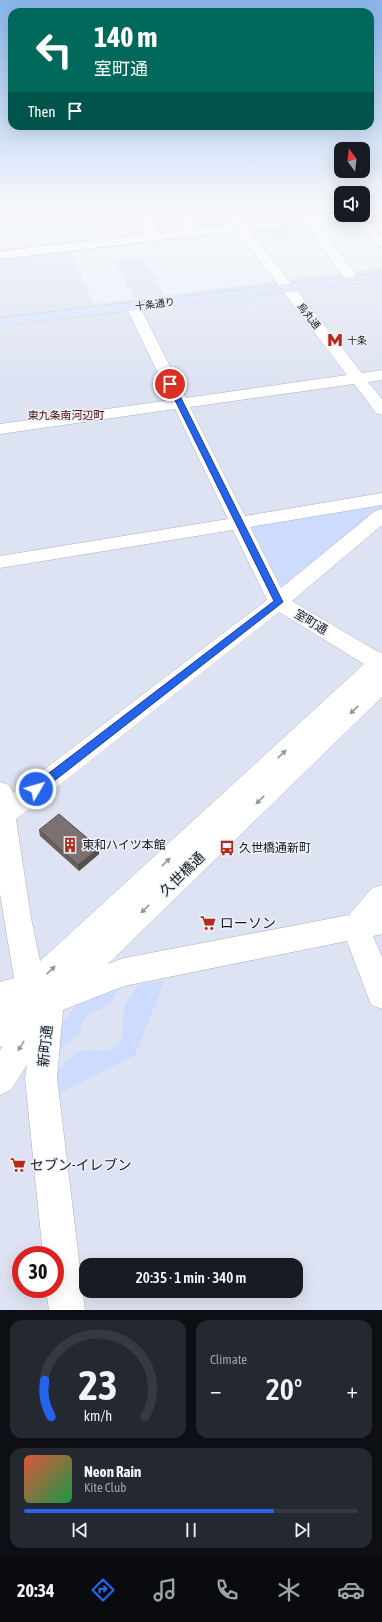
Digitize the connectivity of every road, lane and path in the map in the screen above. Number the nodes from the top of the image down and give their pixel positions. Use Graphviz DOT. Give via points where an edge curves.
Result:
graph roads {
  1 [pos="272,264"];
  2 [pos="278,264"];
  3 [pos="341,264"];
  4 [pos="382,277"];
  5 [pos="353,280"];
  6 [pos="293,288"];
  7 [pos="133,306"];
  8 [pos="0,322"];
  9 [pos="369,376"];
  10 [pos="382,394"];
  11 [pos="181,403"];
  12 [pos="382,410"];
  13 [pos="0,428"];
  14 [pos="382,499"];
  15 [pos="382,515"];
  16 [pos="239,524"];
  17 [pos="0,562"];
  18 [pos="278,602"];
  19 [pos="381,668"];
  20 [pos="2,803"];
  21 [pos="382,897"];
  22 [pos="369,924"];
  23 [pos="40,995"];
  24 [pos="382,995"];
  25 [pos="0,996"];
  26 [pos="0,1032"];
  27 [pos="0,1079"];
  28 [pos="67,1310"];
  1 -- 6 [label="street, 烏丸通"];
  2 -- 6 [label="street, 烏丸通"];
  3 -- 5 [label="street"];
  4 -- 5 [label="main road, 十条通り"];
  5 -- 6 [label="main road, 十条通り"];
  6 -- 7 [label="main road, 十条通り"];
  6 -- 9 [label="street, 烏丸通"];
  7 -- 8 [label="main road, 十条通り"];
  7 -- 11 [label="street"];
  9 -- 10 [label="street, 烏丸通"];
  9 -- 11 [label="street"];
  9 -- 12 [label="street, 烏丸通"];
  11 -- 13 [label="street"];
  11 -- 16 [label="street"];
  14 -- 16 [label="street"];
  15 -- 18 [label="street"];
  16 -- 17 [label="street"];
  16 -- 18 [label="street"];
  18 -- 19 [label="street, 室町通" via="367,656"];
  18 -- 20 [label="street"];
  19 -- 23 [label="street, 久世橋通"];
  20 -- 23 [label="street, 新町通" via="17,918"];
  21 -- 22 [label="street"];
  22 -- 23 [label="street" via="124,972"];
  22 -- 24 [label="street"];
  23 -- 25 [label="street"];
  23 -- 26 [label="street, 久世橋通"];
  23 -- 27 [label="street, 久世橋通, one-way"];
  23 -- 28 [label="street, 新町通" via="41,1078"];
}
